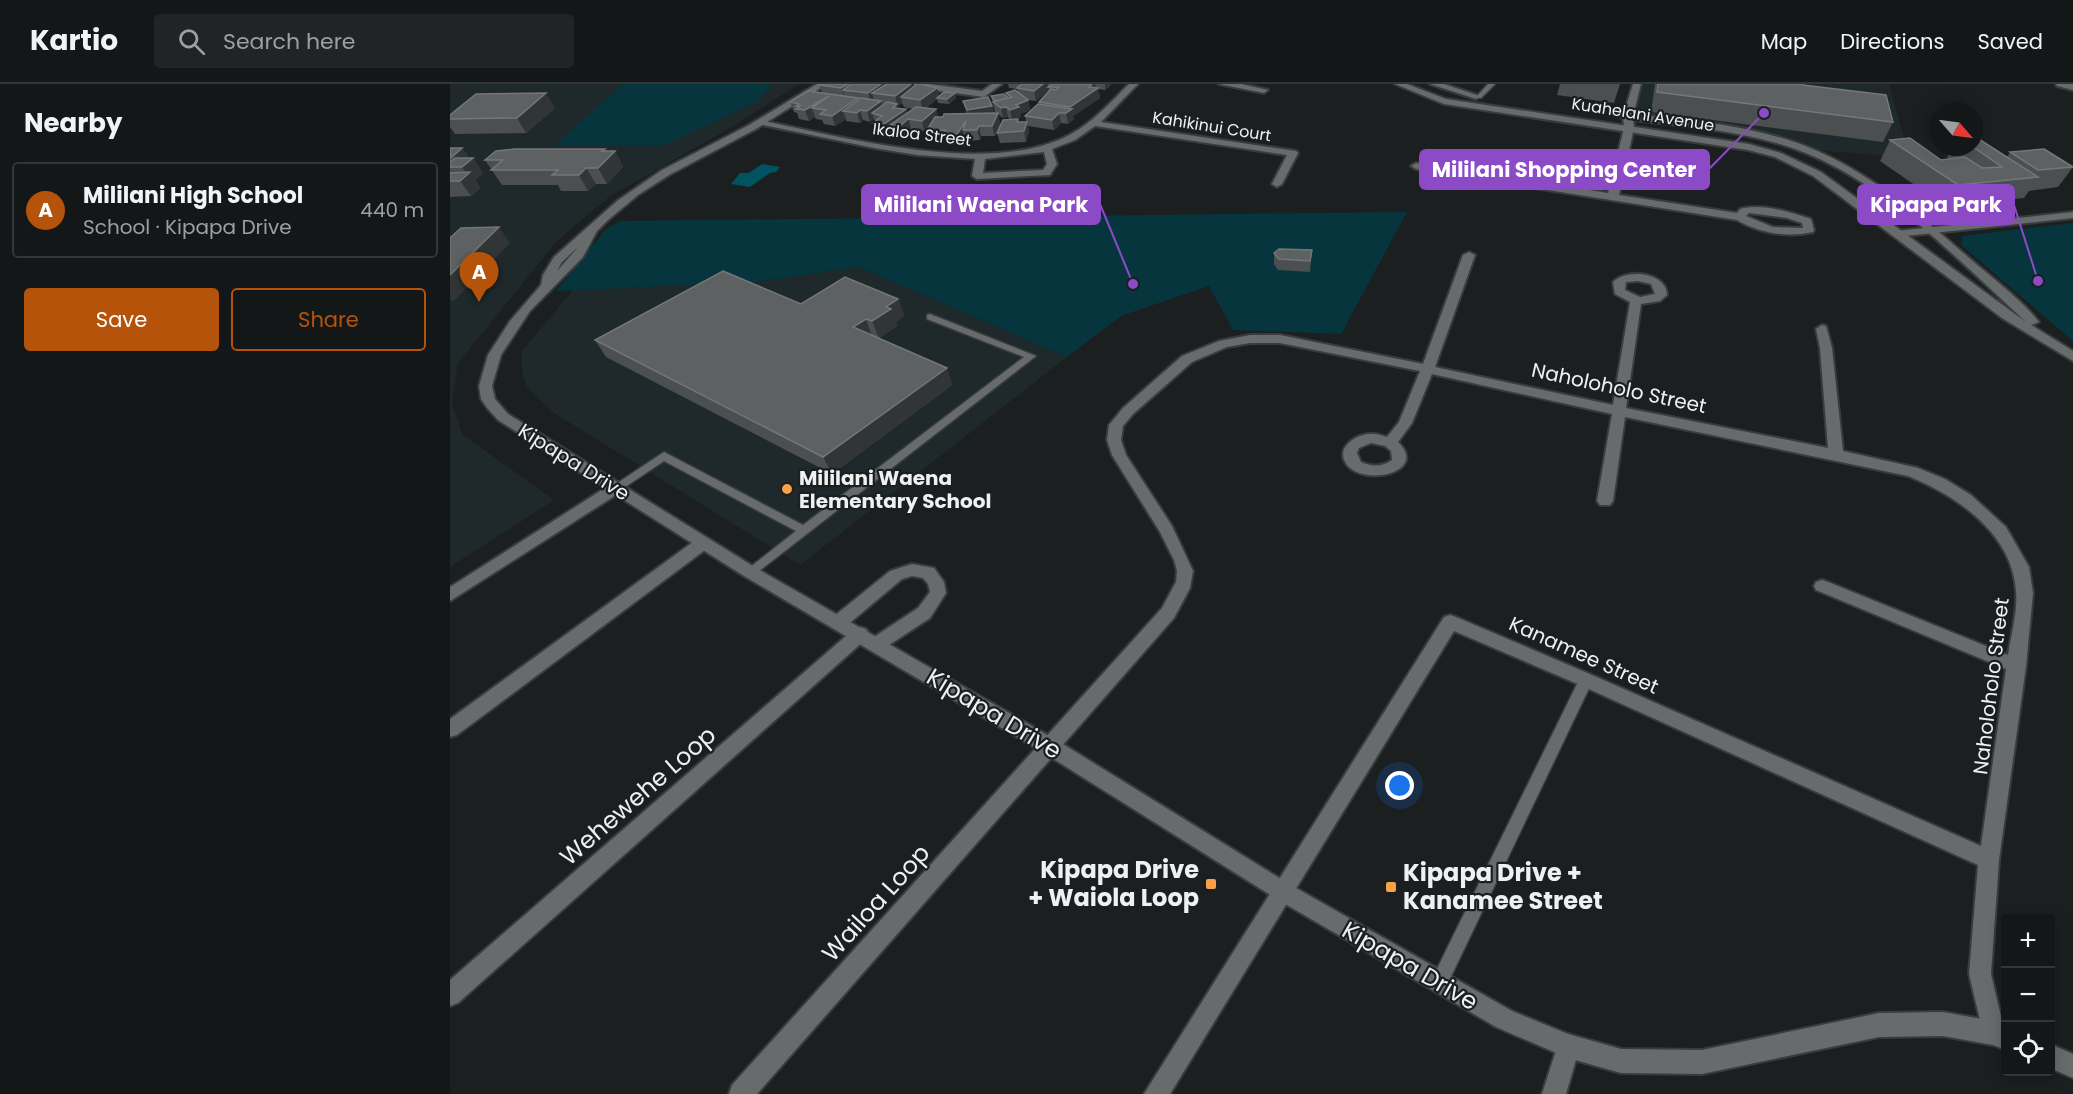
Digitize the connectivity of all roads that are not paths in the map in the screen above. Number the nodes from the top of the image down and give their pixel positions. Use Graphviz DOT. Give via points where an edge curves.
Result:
graph roads {
  1 [pos="823,84"];
  2 [pos="910,84"];
  3 [pos="998,84"];
  4 [pos="1134,84"];
  5 [pos="1223,84"];
  6 [pos="1399,84"];
  7 [pos="1434,84"];
  8 [pos="1492,84"];
  9 [pos="1637,84"];
  10 [pos="2060,84"];
  11 [pos="2073,87"];
  12 [pos="1264,90"];
  13 [pos="1479,97"];
  14 [pos="1549,106"];
  15 [pos="1623,116"];
  16 [pos="758,123"];
  17 [pos="1092,123"];
  18 [pos="1629,128"];
  19 [pos="1046,147"];
  20 [pos="981,155"];
  21 [pos="1416,165"];
  22 [pos="1277,184"];
  23 [pos="1613,196"];
  24 [pos="2073,215"];
  25 [pos="1740,217"];
  26 [pos="1930,231"];
  27 [pos="1896,234"];
  28 [pos="1469,255"];
  29 [pos="1636,300"];
  30 [pos="930,317"];
  31 [pos="1822,329"];
  32 [pos="2073,357"];
  33 [pos="1428,369"];
  34 [pos="1619,411"];
  35 [pos="1390,442"];
  36 [pos="1836,454"];
  37 [pos="615,488"];
  38 [pos="1605,501"];
  39 [pos="804,530"];
  40 [pos="703,543"];
  41 [pos="750,572"];
  42 [pos="1822,586"];
  43 [pos="450,595"];
  44 [pos="839,622"];
  45 [pos="868,639"];
  46 [pos="2017,666"];
  47 [pos="1586,680"];
  48 [pos="450,729"];
  49 [pos="1051,747"];
  50 [pos="1989,860"];
  51 [pos="1282,891"];
  52 [pos="1439,983"];
  53 [pos="450,995"];
  54 [pos="1999,1036"];
  55 [pos="1568,1046"];
  56 [pos="2055,1058"];
  57 [pos="2073,1066"];
  58 [pos="741,1094"];
  59 [pos="1155,1094"];
  60 [pos="1554,1094"];
  1 -- 16 [label="street, Kipapa Drive"];
  2 -- 3 [label="street" via="984,94"];
  4 -- 17 [label="street, Ikaloa Street"];
  5 -- 12 [label="street"];
  6 -- 18 [label="street, Kuahelani Avenue" via="1444,101"];
  7 -- 13 [label="street, Kuahelani Avenue"];
  8 -- 13 [label="lane"];
  9 -- 15 [label="street"];
  10 -- 11 [label="street"];
  13 -- 14 [label="street, Kuahelani Avenue"];
  15 -- 18 [label="street"];
  15 -- 26 [label="street, Kuahelani Avenue" via="1770,139 1803,149 1858,177"];
  16 -- 20 [label="street, Ikaloa Street" via="931,153"];
  16 -- 37 [label="street, Kipapa Drive" via="729,139 725,146 692,159 643,188 608,213 592,231 588,245 545,288 492,357 486,377 488,398 503,417"];
  17 -- 19 [label="street, Ikaloa Street" via="1071,138"];
  17 -- 22 [label="street, Kahikinui Court" via="1293,153"];
  18 -- 23 [label="street"];
  18 -- 27 [label="street, Kuahelani Avenue" via="1778,155 1817,174"];
  19 -- 20 [label="street, Ikaloa Street"];
  19 -- 20 [label="street" via="1052,165 1046,173 1038,174 977,176"];
  21 -- 23 [label="street"];
  23 -- 25 [label="street"];
  24 -- 26 [label="street"];
  25 -- 25 [label="street" via="1760,226 1809,230 1807,221 1788,215 1749,210"];
  26 -- 27 [label="street"];
  26 -- 32 [label="street, Kuahelani Avenue"];
  27 -- 32 [label="street, Kuahelani Avenue" via="2006,315"];
  28 -- 33 [label="street"];
  29 -- 34 [label="street"];
  30 -- 39 [label="lane" via="1031,356"];
  31 -- 36 [label="street"];
  33 -- 34 [label="street, Naholoholo Street"];
  33 -- 35 [label="street" via="1406,423"];
  33 -- 49 [label="street, Naholoholo Street" via="1280,339 1250,339 1224,344 1187,359 1128,411 1116,425 1114,440 1119,455 1178,551 1185,572 1180,594 1168,613"];
  34 -- 36 [label="street, Naholoholo Street"];
  34 -- 38 [label="street"];
  36 -- 46 [label="street, Naholoholo Street" via="1913,472 1940,483 1966,499 2000,531 2020,567 2025,593"];
  37 -- 39 [label="lane" via="664,456"];
  37 -- 40 [label="street, Kipapa Drive"];
  37 -- 43 [label="street"];
  39 -- 41 [label="lane"];
  40 -- 41 [label="street, Kipapa Drive"];
  40 -- 48 [label="street"];
  41 -- 44 [label="street, Kipapa Drive"];
  42 -- 46 [label="street"];
  44 -- 45 [label="street, Kipapa Drive"];
  44 -- 45 [label="street" via="896,575 912,570 928,572 938,593 924,613"];
  45 -- 49 [label="street, Kipapa Drive"];
  45 -- 53 [label="street, Wehewehe Loop"];
  46 -- 50 [label="street, Naholoholo Street"];
  47 -- 50 [label="street, Kanamee Street"];
  47 -- 51 [label="street, Kanamee Street" via="1450,622"];
  47 -- 52 [label="lane"];
  49 -- 51 [label="street, Kipapa Drive"];
  49 -- 58 [label="street, Wailoa Loop"];
  50 -- 54 [label="street, Naholoholo Street" via="1980,974"];
  51 -- 52 [label="street, Kipapa Drive"];
  51 -- 59 [label="street"];
  52 -- 55 [label="street, Kipapa Drive" via="1503,1019"];
  54 -- 55 [label="street, Kipapa Drive" via="1943,1024 1879,1025 1702,1062 1621,1061"];
  55 -- 60 [label="street"];
  56 -- 57 [label="street"];
}
